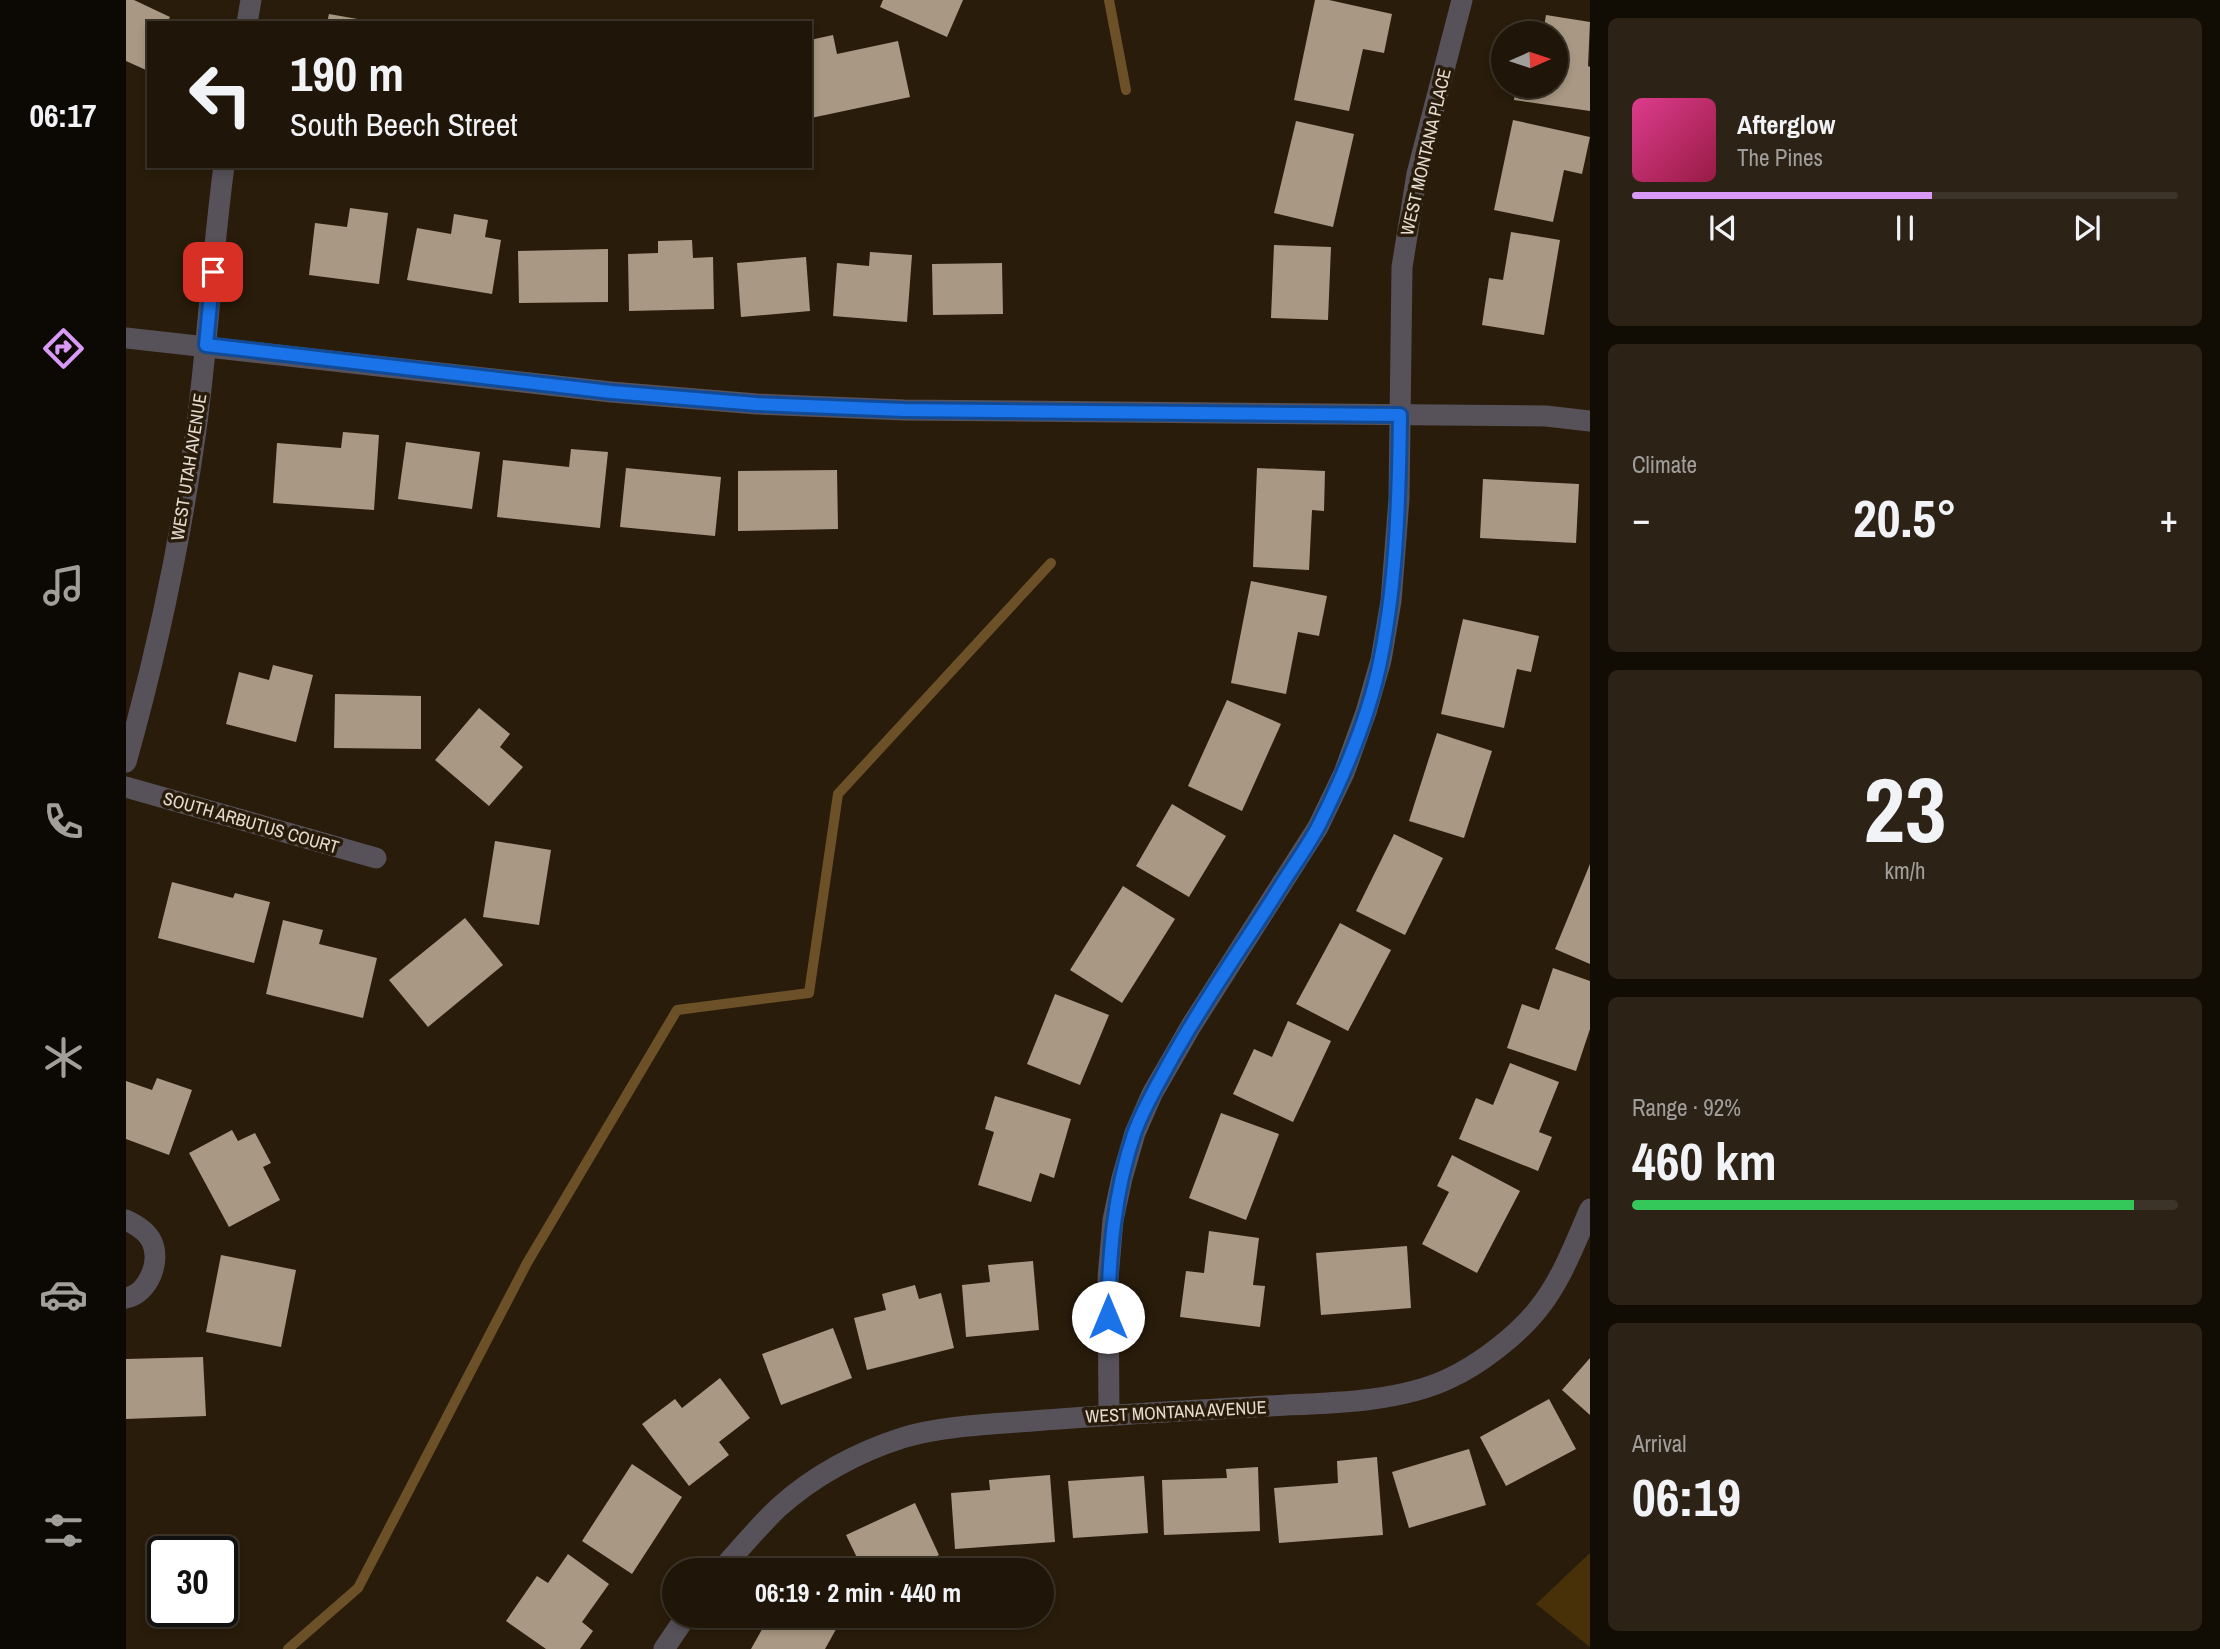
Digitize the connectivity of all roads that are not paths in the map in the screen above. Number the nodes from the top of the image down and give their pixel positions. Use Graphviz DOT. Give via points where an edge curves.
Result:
graph roads {
  1 [pos="251,0"];
  2 [pos="1462,0"];
  3 [pos="247,21"];
  4 [pos="224,168"];
  5 [pos="126,338"];
  6 [pos="206,345"];
  7 [pos="1400,415"];
  8 [pos="1590,421"];
  9 [pos="126,762"];
  10 [pos="126,787"];
  11 [pos="376,858"];
  12 [pos="1590,1209"];
  13 [pos="126,1220"];
  14 [pos="126,1298"];
  15 [pos="1109,1415"];
  16 [pos="732,1558"];
  17 [pos="678,1628"];
  18 [pos="664,1649"];
  1 -- 3 [label="street"];
  2 -- 7 [label="street, WEST MONTANA PLACE" via="1407,226 1400,313"];
  4 -- 6 [label="street, WEST UTAH AVENUE"];
  5 -- 6 [label="street"];
  6 -- 7 [label="street" via="611,392 757,404"];
  6 -- 9 [label="street, WEST UTAH AVENUE" via="166,606"];
  7 -- 8 [label="street" via="1546,416"];
  7 -- 15 [label="street, WEST MONTANA PLACE" via="1392,588 1381,660 1366,712 1318,827 1191,1026 1135,1133 1113,1220 1108,1278"];
  10 -- 11 [label="street, SOUTH ARBUTUS COURT"];
  12 -- 15 [label="street, WEST MONTANA AVENUE" via="1558,1280 1538,1309 1515,1334 1447,1379 1409,1392 1328,1403"];
  13 -- 14 [label="street" via="143,1230 155,1252 146,1286"];
  15 -- 16 [label="street, WEST MONTANA AVENUE" via="986,1424 904,1437 834,1467 804,1486"];
  17 -- 18 [label="street"];
}
